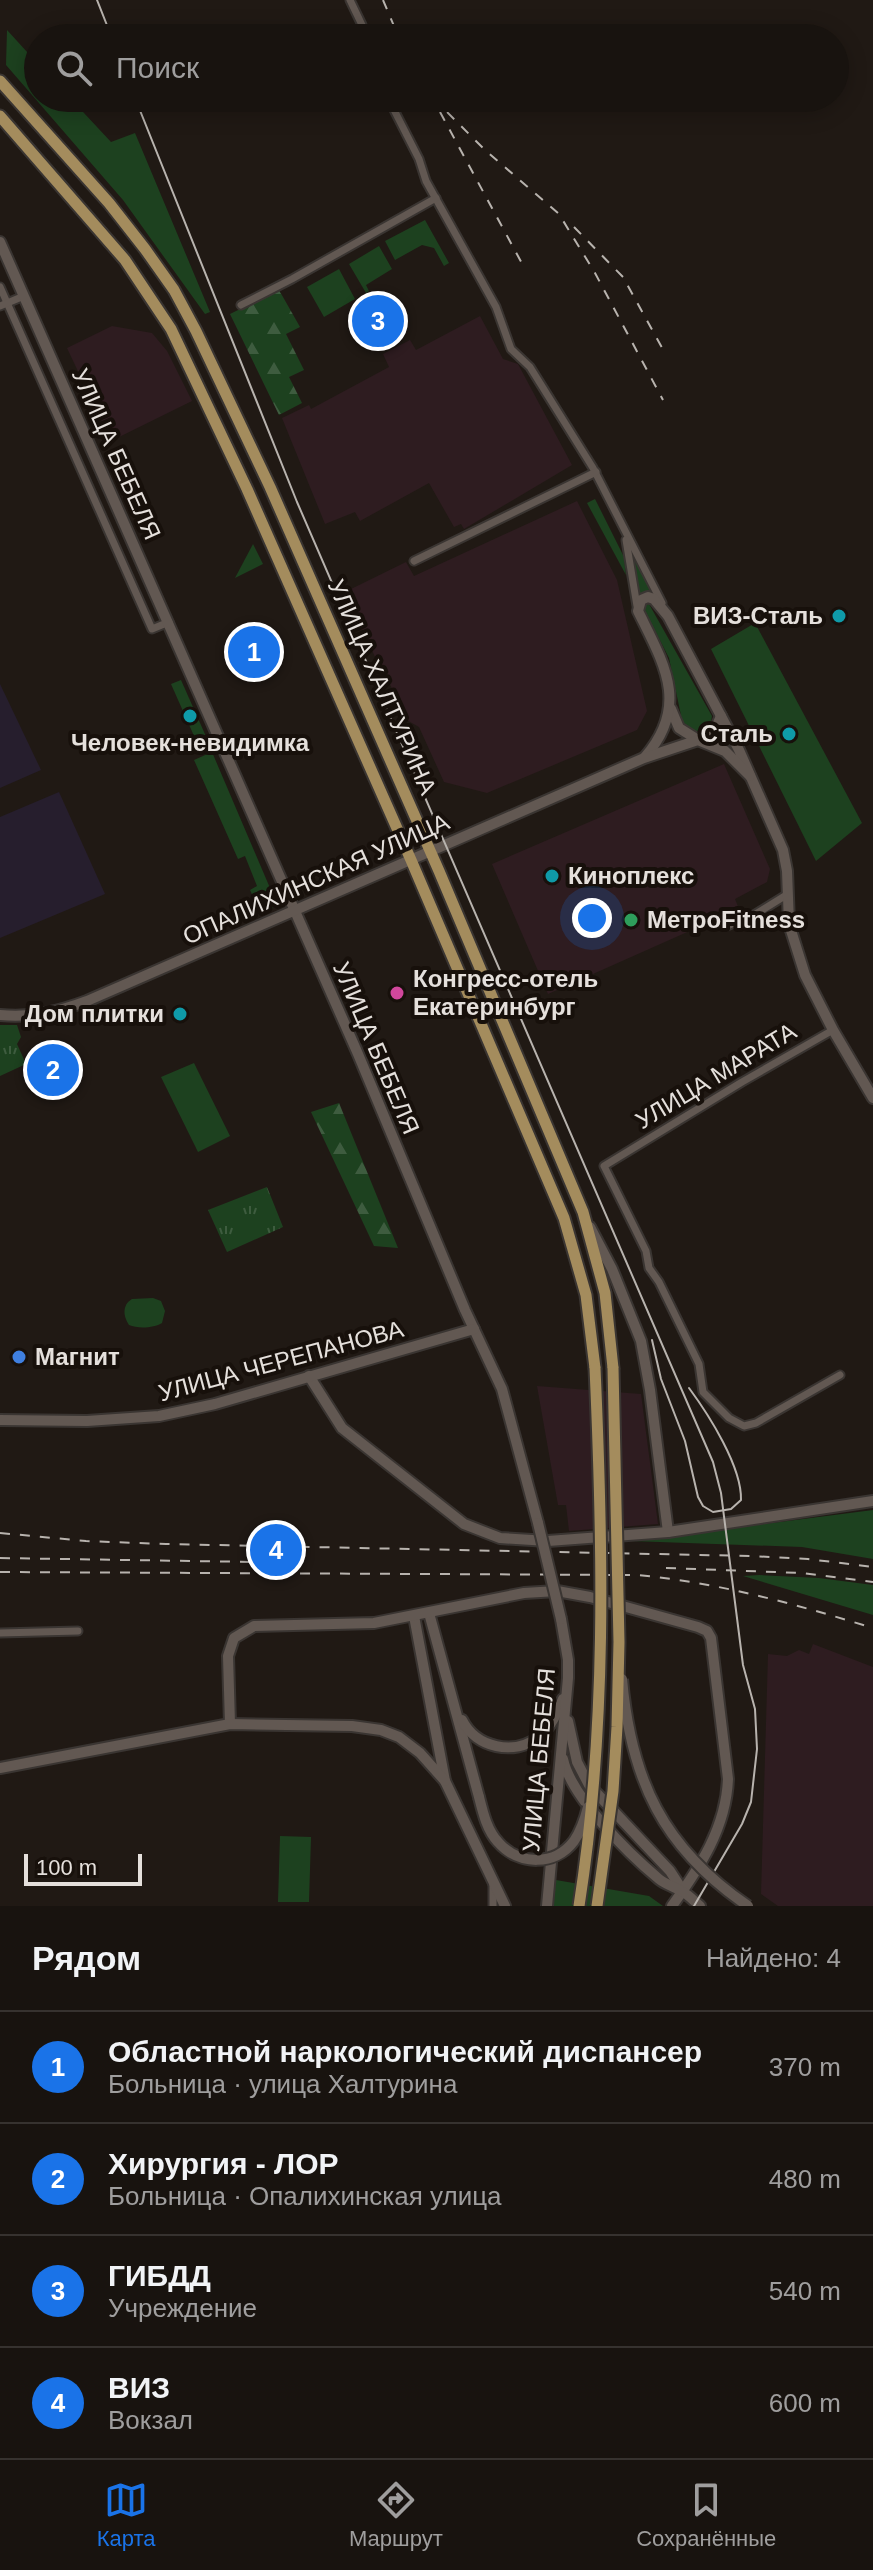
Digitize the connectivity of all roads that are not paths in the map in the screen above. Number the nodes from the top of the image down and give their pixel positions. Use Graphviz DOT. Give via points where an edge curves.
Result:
graph roads {
  1 [pos="350,0"];
  2 [pos="362,24"];
  3 [pos="0,81"];
  4 [pos="24,108"];
  5 [pos="28,112"];
  6 [pos="395,112"];
  7 [pos="0,116"];
  8 [pos="436,198"];
  9 [pos="0,242"];
  10 [pos="0,287"];
  11 [pos="24,296"];
  12 [pos="4,305"];
  13 [pos="241,305"];
  14 [pos="596,472"];
  15 [pos="625,534"];
  16 [pos="414,561"];
  17 [pos="638,611"];
  18 [pos="668,616"];
  19 [pos="169,622"];
  20 [pos="670,708"];
  21 [pos="721,716"];
  22 [pos="698,740"];
  23 [pos="644,758"];
  24 [pos="750,776"];
  25 [pos="430,851"];
  26 [pos="411,860"];
  27 [pos="788,894"];
  28 [pos="295,911"];
  29 [pos="727,926"];
  30 [pos="0,1015"];
  31 [pos="833,1030"];
  32 [pos="873,1098"];
  33 [pos="583,1212"];
  34 [pos="474,1329"];
  35 [pos="840,1375"];
  36 [pos="309,1376"];
  37 [pos="0,1420"];
  38 [pos="873,1501"];
  39 [pos="668,1532"];
  40 [pos="429,1613"];
  41 [pos="414,1616"];
  42 [pos="78,1631"];
  43 [pos="0,1633"];
  44 [pos="619,1642"];
  45 [pos="568,1678"];
  46 [pos="567,1705"];
  47 [pos="455,1707"];
  48 [pos="230,1724"];
  49 [pos="562,1745"];
  50 [pos="597,1762"];
  51 [pos="0,1768"];
  52 [pos="445,1781"];
  53 [pos="493,1884"];
  54 [pos="683,1891"];
  55 [pos="493,1906"];
  56 [pos="505,1906"];
  57 [pos="547,1906"];
  58 [pos="579,1906"];
  59 [pos="597,1906"];
  60 [pos="672,1906"];
  61 [pos="700,1906"];
  62 [pos="748,1906"];
  1 -- 2 [label="street"];
  3 -- 4 [label="main road, УЛИЦА ХАЛТУРИНА"];
  5 -- 25 [label="main road, УЛИЦА ХАЛТУРИНА" via="109,203 174,290 270,487"];
  6 -- 8 [label="street"];
  7 -- 26 [label="main road, УЛИЦА ХАЛТУРИНА" via="125,260 171,329"];
  8 -- 13 [label="street"];
  8 -- 14 [label="street" via="496,307 511,349 530,367"];
  9 -- 11 [label="main road, УЛИЦА БЕБЕЛЯ"];
  10 -- 12 [label="street"];
  11 -- 12 [label="street"];
  11 -- 19 [label="main road, УЛИЦА БЕБЕЛЯ"];
  12 -- 19 [label="street" via="152,629"];
  14 -- 15 [label="street"];
  14 -- 16 [label="street"];
  15 -- 17 [label="street"];
  15 -- 18 [label="street"];
  17 -- 18 [label="main road" via="648,597"];
  17 -- 20 [label="main road" via="668,679"];
  18 -- 21 [label="main road"];
  19 -- 28 [label="main road, УЛИЦА БЕБЕЛЯ"];
  20 -- 22 [label="main road" via="679,728"];
  20 -- 23 [label="main road" via="659,741"];
  21 -- 22 [label="main road" via="715,730"];
  21 -- 24 [label="main road"];
  22 -- 23 [label="main road, ОПАЛИХИНСКАЯ УЛИЦА"];
  22 -- 24 [label="main road" via="725,751"];
  23 -- 25 [label="main road, ОПАЛИХИНСКАЯ УЛИЦА"];
  24 -- 27 [label="main road" via="783,850"];
  25 -- 26 [label="main road, ОПАЛИХИНСКАЯ УЛИЦА"];
  25 -- 33 [label="main road, УЛИЦА ХАЛТУРИНА"];
  26 -- 28 [label="main road, ОПАЛИХИНСКАЯ УЛИЦА"];
  26 -- 50 [label="main road, УЛИЦА ХАЛТУРИНА, bridge" via="564,1218 586,1295 595,1368 601,1642"];
  27 -- 29 [label="street"];
  27 -- 31 [label="main road" via="789,924 805,975"];
  28 -- 30 [label="main road, ОПАЛИХИНСКАЯ УЛИЦА" via="67,1009"];
  28 -- 34 [label="main road, УЛИЦА БЕБЕЛЯ"];
  31 -- 32 [label="main road"];
  31 -- 35 [label="street, УЛИЦА МАРАТА" via="604,1166 699,1364 703,1392 723,1412 744,1426 756,1423"];
  33 -- 39 [label="main road" via="641,1341"];
  33 -- 44 [label="main road, УЛИЦА ХАЛТУРИНА, bridge" via="605,1293 613,1368"];
  34 -- 36 [label="main road, УЛИЦА ЧЕРЕПАНОВА"];
  34 -- 45 [label="main road, УЛИЦА БЕБЕЛЯ, bridge" via="502,1389 561,1619"];
  36 -- 37 [label="main road, УЛИЦА ЧЕРЕПАНОВА" via="159,1416"];
  36 -- 39 [label="main road" via="342,1428 464,1524 500,1538 548,1541"];
  38 -- 39 [label="main road"];
  40 -- 41 [label="main road"];
  40 -- 47 [label="main road"];
  40 -- 54 [label="main road" via="557,1591 707,1631 728,1794 722,1821"];
  41 -- 48 [label="main road" via="374,1623 248,1628 234,1638 228,1656"];
  41 -- 52 [label="main road"];
  42 -- 43 [label="street"];
  44 -- 59 [label="main road, УЛИЦА ХАЛТУРИНА, bridge" via="613,1791"];
  44 -- 62 [label="main road, bridge" via="633,1752 651,1800 686,1853"];
  45 -- 46 [label="main road, УЛИЦА БЕБЕЛЯ"];
  45 -- 47 [label="main road" via="550,1726 527,1744 501,1747 477,1739"];
  46 -- 49 [label="main road, УЛИЦА БЕБЕЛЯ"];
  46 -- 54 [label="main road" via="582,1775"];
  47 -- 50 [label="main road, bridge" via="484,1817 497,1841 518,1857 556,1856 576,1839"];
  48 -- 51 [label="main road"];
  48 -- 52 [label="main road" via="381,1730 409,1743"];
  49 -- 54 [label="main road" via="577,1793 660,1880"];
  49 -- 57 [label="main road, УЛИЦА БЕБЕЛЯ"];
  50 -- 58 [label="main road, УЛИЦА ХАЛТУРИНА, bridge"];
  52 -- 53 [label="main road"];
  53 -- 55 [label="street"];
  53 -- 56 [label="main road"];
  54 -- 60 [label="main road"];
  54 -- 61 [label="main road"];
}
